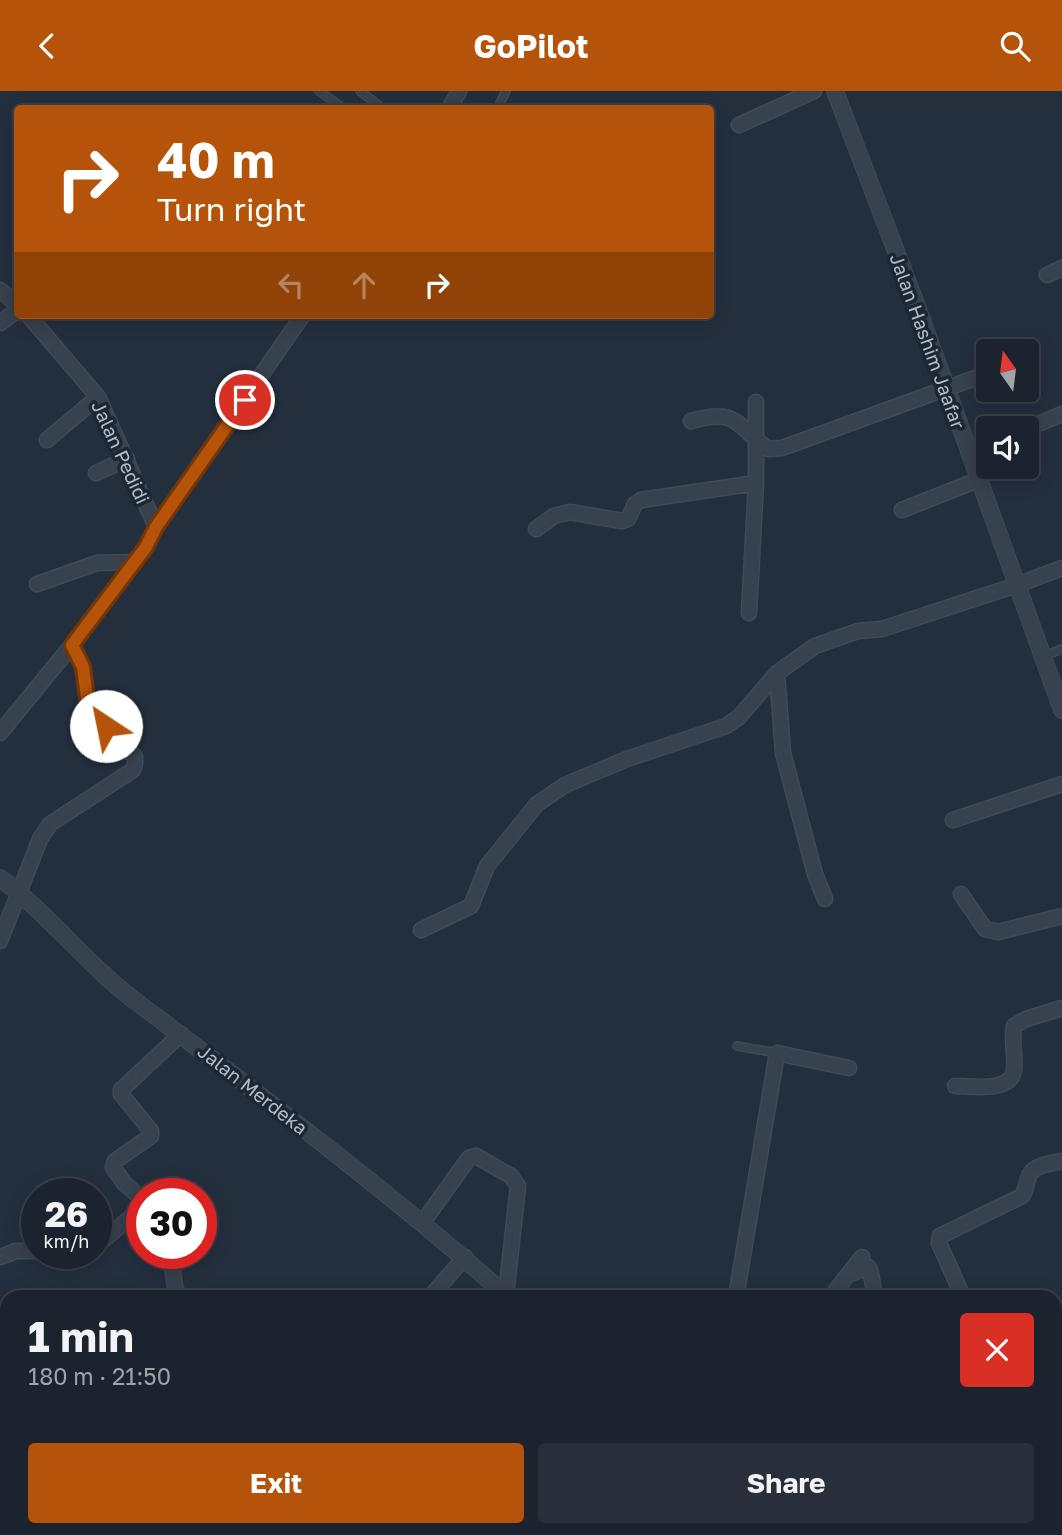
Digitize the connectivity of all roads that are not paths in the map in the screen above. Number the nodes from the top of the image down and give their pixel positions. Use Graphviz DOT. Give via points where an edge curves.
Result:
graph roads {
  1 [pos="318,91"];
  2 [pos="360,91"];
  3 [pos="376,91"];
  4 [pos="506,91"];
  5 [pos="814,91"];
  6 [pos="835,91"];
  7 [pos="371,99"];
  8 [pos="500,103"];
  9 [pos="338,105"];
  10 [pos="378,105"];
  11 [pos="739,125"];
  12 [pos="1062,268"];
  13 [pos="1047,275"];
  14 [pos="0,291"];
  15 [pos="14,302"];
  16 [pos="30,319"];
  17 [pos="300,319"];
  18 [pos="976,378"];
  19 [pos="946,388"];
  20 [pos="97,397"];
  21 [pos="756,402"];
  22 [pos="1062,414"];
  23 [pos="691,421"];
  24 [pos="1039,424"];
  25 [pos="47,440"];
  26 [pos="756,440"];
  27 [pos="976,450"];
  28 [pos="969,453"];
  29 [pos="127,459"];
  30 [pos="96,473"];
  31 [pos="976,473"];
  32 [pos="978,479"];
  33 [pos="756,483"];
  34 [pos="902,510"];
  35 [pos="156,527"];
  36 [pos="536,529"];
  37 [pos="135,562"];
  38 [pos="1062,568"];
  39 [pos="37,584"];
  40 [pos="1017,585"];
  41 [pos="749,613"];
  42 [pos="72,645"];
  43 [pos="1062,649"];
  44 [pos="1044,656"];
  45 [pos="777,673"];
  46 [pos="1062,710"];
  47 [pos="0,733"];
  48 [pos="1062,784"];
  49 [pos="953,820"];
  50 [pos="0,878"];
  51 [pos="20,894"];
  52 [pos="961,894"];
  53 [pos="825,899"];
  54 [pos="1062,916"];
  55 [pos="421,930"];
  56 [pos="0,941"];
  57 [pos="1062,1008"];
  58 [pos="181,1034"];
  59 [pos="737,1046"];
  60 [pos="777,1053"];
  61 [pos="849,1068"];
  62 [pos="956,1086"];
  63 [pos="1062,1161"];
  64 [pos="126,1185"];
  65 [pos="126,1221"];
  66 [pos="423,1222"];
  67 [pos="112,1232"];
  68 [pos="21,1251"];
  69 [pos="0,1257"];
  70 [pos="466,1257"];
  71 [pos="862,1258"];
  72 [pos="172,1269"];
  73 [pos="850,1274"];
  74 [pos="176,1290"];
  75 [pos="436,1290"];
  76 [pos="501,1290"];
  77 [pos="508,1290"];
  78 [pos="737,1290"];
  79 [pos="836,1290"];
  80 [pos="874,1290"];
  81 [pos="959,1290"];
  1 -- 9 [label="lane"];
  2 -- 7 [label="lane"];
  3 -- 7 [label="lane"];
  4 -- 8 [label="lane"];
  5 -- 11 [label="street"];
  6 -- 19 [label="street, Jalan Hashim Jaafar"];
  7 -- 10 [label="lane"];
  12 -- 13 [label="street"];
  14 -- 15 [label="street"];
  16 -- 20 [label="street, Jalan Pedidi"];
  17 -- 35 [label="street"];
  18 -- 19 [label="street"];
  19 -- 26 [label="street" via="782,448 768,449"];
  19 -- 28 [label="street, Jalan Hashim Jaafar"];
  20 -- 25 [label="street"];
  20 -- 29 [label="street, Jalan Pedidi"];
  21 -- 26 [label="street"];
  22 -- 24 [label="street"];
  23 -- 26 [label="street" via="713,415 735,419"];
  26 -- 33 [label="street"];
  27 -- 28 [label="street"];
  28 -- 31 [label="street, Jalan Hashim Jaafar"];
  29 -- 30 [label="street"];
  29 -- 35 [label="street, Jalan Pedidi"];
  32 -- 34 [label="street"];
  32 -- 40 [label="street, Jalan Hashim Jaafar"];
  33 -- 36 [label="street" via="641,500 622,521 570,512 554,516"];
  33 -- 41 [label="street"];
  35 -- 37 [label="street"];
  37 -- 39 [label="street" via="97,563"];
  37 -- 42 [label="street"];
  38 -- 40 [label="street"];
  40 -- 44 [label="street, Jalan Hashim Jaafar"];
  40 -- 45 [label="street" via="816,646"];
  42 -- 47 [label="street"];
  42 -- 51 [label="street" via="83,667 92,710 135,757 135,764 132,771 50,824"];
  43 -- 44 [label="lane"];
  44 -- 46 [label="street, Jalan Hashim Jaafar"];
  45 -- 53 [label="street" via="783,753"];
  45 -- 55 [label="street" via="726,726 627,759 565,785 537,804 487,866 471,906"];
  48 -- 49 [label="street"];
  50 -- 51 [label="street, Jalan Merdeka"];
  51 -- 56 [label="street"];
  51 -- 58 [label="street, Jalan Merdeka" via="135,1002"];
  52 -- 54 [label="street" via="985,929 998,932"];
  57 -- 62 [label="street" via="1014,1026 1014,1070 1002,1086"];
  58 -- 64 [label="street" via="121,1090 151,1131 151,1136 114,1161 113,1167"];
  58 -- 66 [label="street, Jalan Merdeka"];
  59 -- 60 [label="lane"];
  60 -- 61 [label="street"];
  60 -- 78 [label="street"];
  63 -- 81 [label="street" via="1030,1173 1022,1196 940,1236"];
  65 -- 67 [label="street"];
  66 -- 70 [label="street, Jalan Merdeka"];
  66 -- 77 [label="street" via="469,1159 476,1156 512,1176 518,1186"];
  68 -- 69 [label="street"];
  70 -- 75 [label="street"];
  70 -- 76 [label="street, Jalan Merdeka"];
  71 -- 73 [label="street"];
  72 -- 74 [label="street"];
  73 -- 79 [label="street"];
  73 -- 80 [label="street" via="868,1267"];
}
